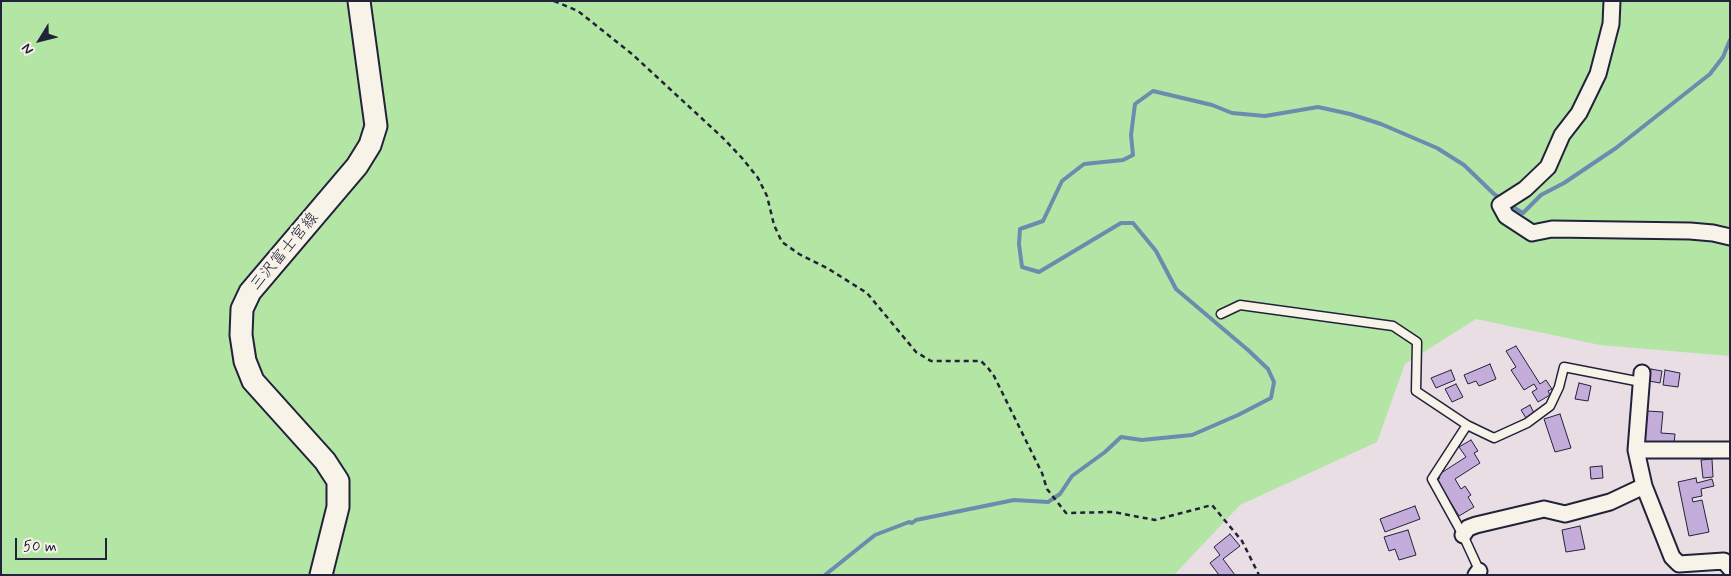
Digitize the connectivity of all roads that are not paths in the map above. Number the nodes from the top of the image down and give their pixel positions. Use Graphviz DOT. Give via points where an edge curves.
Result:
graph roads {
  1 [pos="359,1"];
  2 [pos="1612,1"];
  3 [pos="1730,237"];
  4 [pos="1221,314"];
  5 [pos="1642,377"];
  6 [pos="1467,425"];
  7 [pos="1636,450"];
  8 [pos="1730,450"];
  9 [pos="1644,486"];
  10 [pos="1463,535"];
  11 [pos="1730,568"];
  12 [pos="1479,574"];
  13 [pos="321,575"];
  1 -- 13 [label="main road, 三沢富士宮線" via="376,126 370,145 357,166 250,292 242,310 245,361 253,381 325,461 338,481 338,507"];
  2 -- 3 [label="street" via="1611,24 1598,74 1579,113 1562,135 1548,167 1525,189 1505,201 1506,216 1532,233 1552,230 1690,230"];
  4 -- 6 [label="lane" via="1240,306 1393,326 1417,342 1416,390"];
  5 -- 6 [label="lane" via="1564,368 1550,406 1527,423 1494,438"];
  5 -- 7 [label="street"];
  6 -- 10 [label="lane" via="1432,480"];
  7 -- 8 [label="street"];
  7 -- 9 [label="street"];
  9 -- 10 [label="street" via="1610,502 1565,514 1544,510 1476,525"];
  9 -- 11 [label="street" via="1672,557 1679,564 1724,561"];
  10 -- 12 [label="lane"];
}
